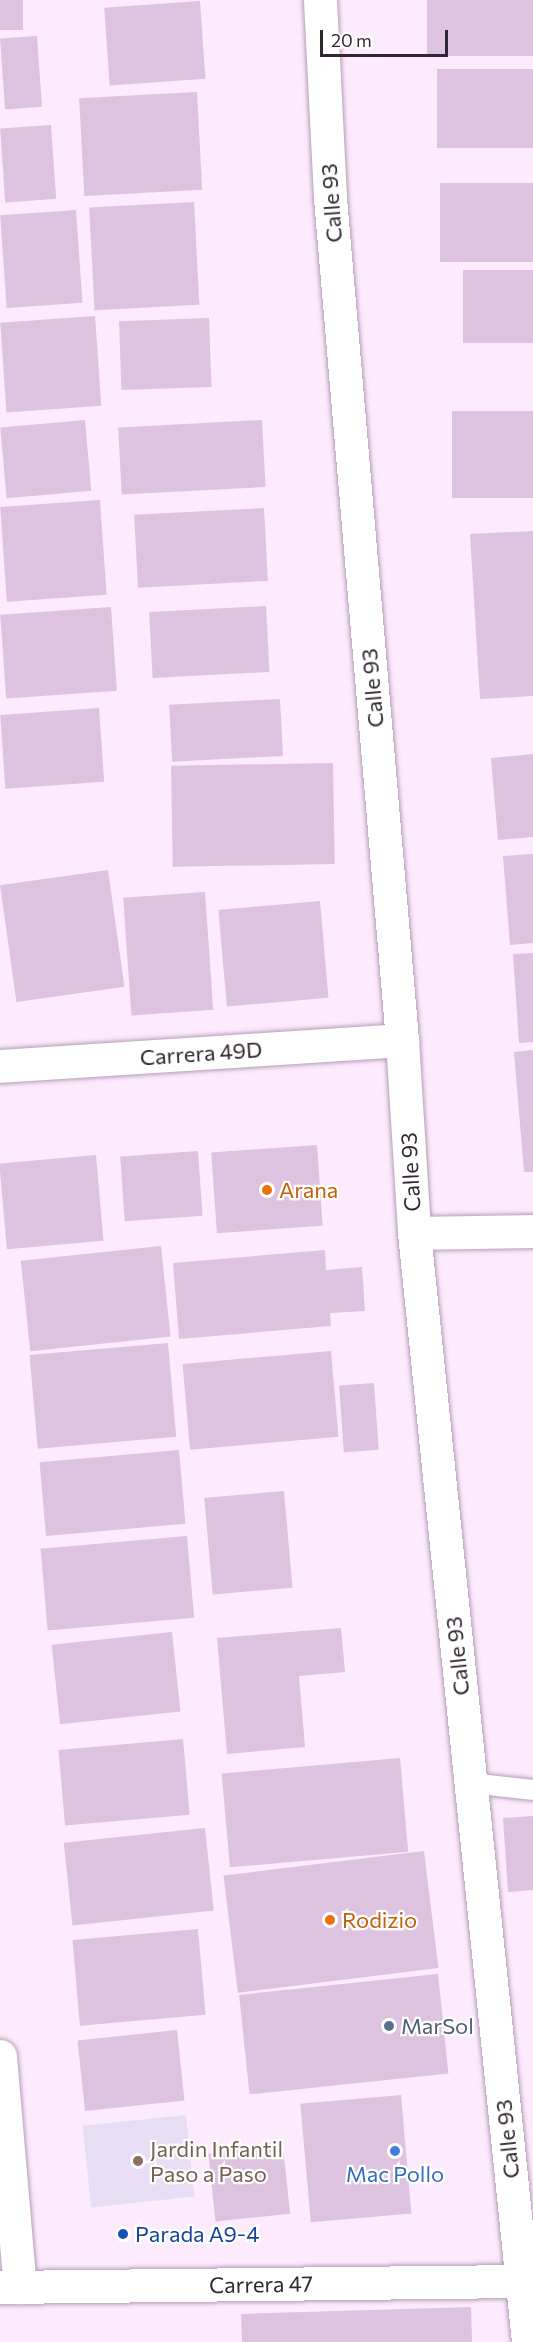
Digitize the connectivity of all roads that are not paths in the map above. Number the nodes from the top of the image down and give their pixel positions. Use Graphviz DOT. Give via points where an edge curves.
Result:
graph roads {
  1 [pos="320,0"];
  2 [pos="402,1040"];
  3 [pos="0,1066"];
  4 [pos="533,1231"];
  5 [pos="414,1233"];
  6 [pos="470,1783"];
  7 [pos="533,1790"];
  8 [pos="0,2056"];
  9 [pos="522,2281"];
  10 [pos="10,2287"];
  11 [pos="528,2342"];
  1 -- 2 [label="street, Calle 93" via="330,198"];
  2 -- 3 [label="street, Carrera 49D"];
  2 -- 5 [label="street, Calle 93"];
  4 -- 5 [label="street"];
  5 -- 6 [label="street, Calle 93"];
  6 -- 7 [label="lane"];
  6 -- 9 [label="street, Calle 93"];
  8 -- 10 [label="street"];
  9 -- 10 [label="street, Carrera 47"];
  9 -- 11 [label="street, Calle 93"];
}
